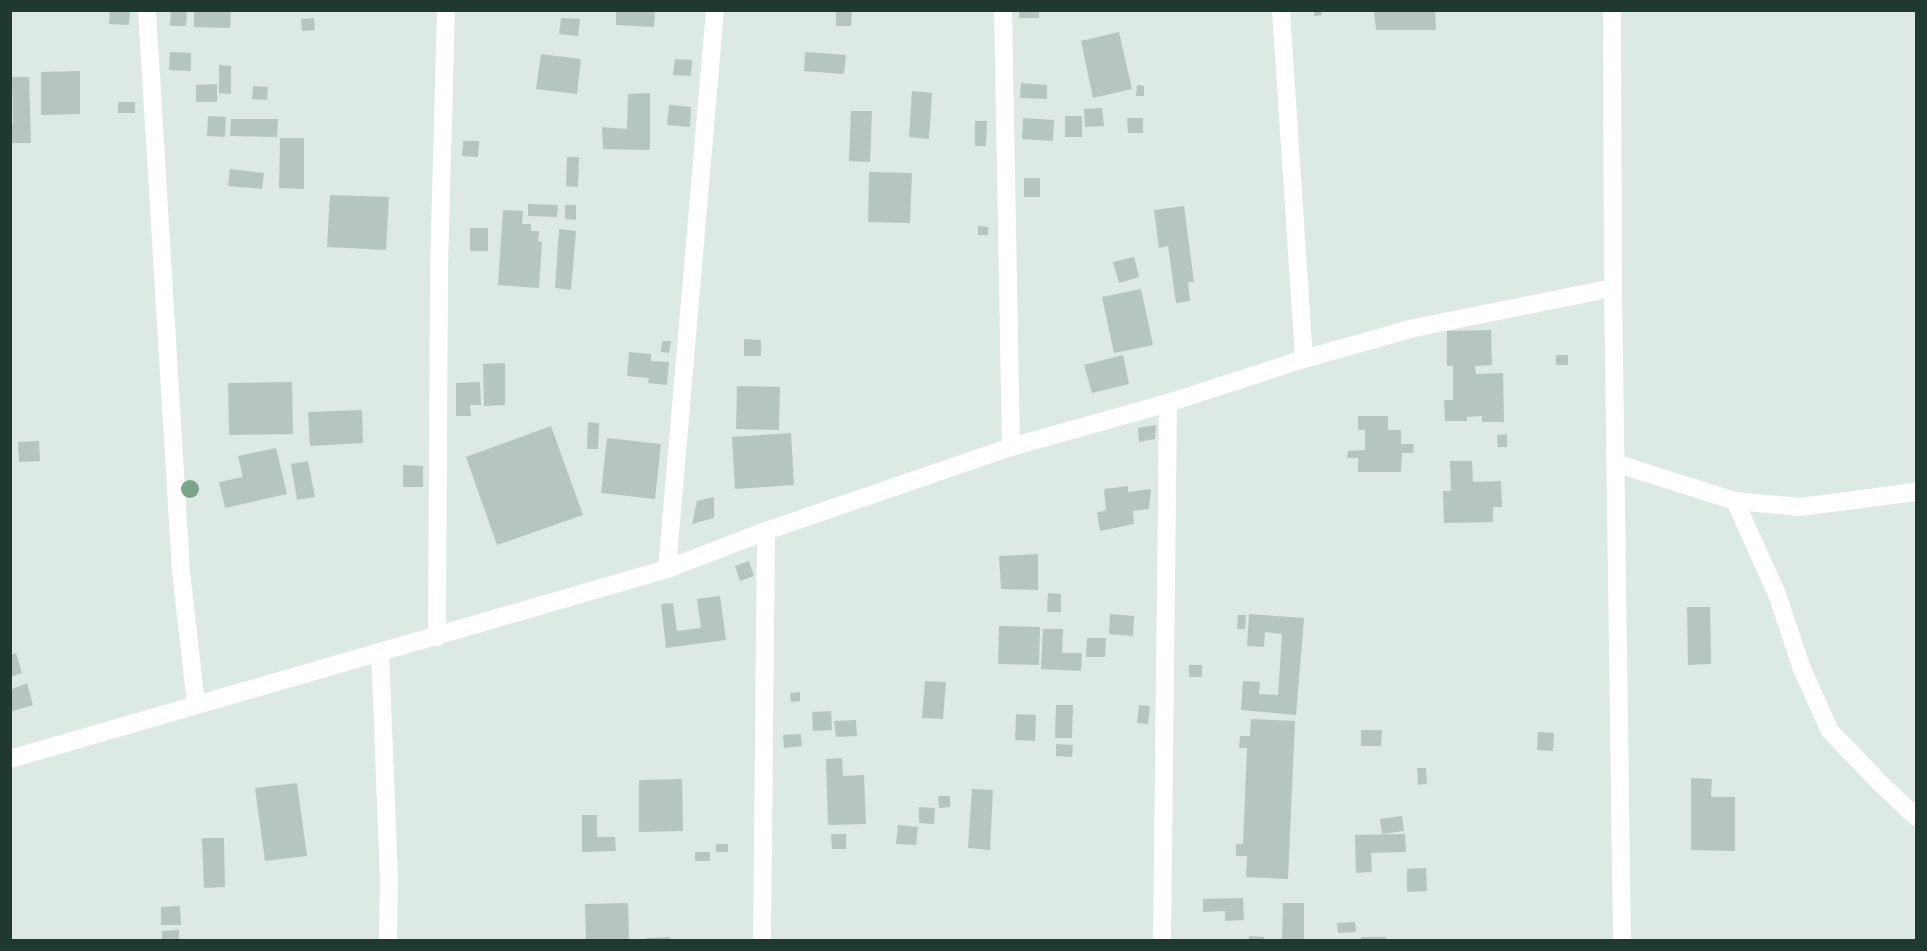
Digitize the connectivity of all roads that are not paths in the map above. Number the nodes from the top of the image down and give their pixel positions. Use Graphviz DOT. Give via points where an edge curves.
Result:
graph roads {
  1 [pos="147,10"];
  2 [pos="446,10"];
  3 [pos="715,10"];
  4 [pos="1003,10"];
  5 [pos="1281,10"];
  6 [pos="1612,10"];
  7 [pos="1613,288"];
  8 [pos="1304,359"];
  9 [pos="1168,403"];
  10 [pos="1011,447"];
  11 [pos="1615,463"];
  12 [pos="1917,492"];
  13 [pos="1735,501"];
  14 [pos="766,531"];
  15 [pos="667,569"];
  16 [pos="437,637"];
  17 [pos="380,652"];
  18 [pos="196,704"];
  19 [pos="10,759"];
  20 [pos="1917,817"];
  21 [pos="388,940"];
  22 [pos="762,940"];
  23 [pos="1162,940"];
  24 [pos="1622,940"];
  1 -- 18 [label="street" via="181,572"];
  2 -- 16 [label="street" via="439,267"];
  3 -- 15 [label="street"];
  4 -- 10 [label="street"];
  5 -- 8 [label="street"];
  6 -- 7 [label="street"];
  7 -- 8 [label="street" via="1414,328"];
  7 -- 11 [label="street"];
  8 -- 9 [label="street"];
  9 -- 10 [label="street"];
  9 -- 23 [label="street"];
  10 -- 14 [label="street"];
  11 -- 13 [label="street"];
  11 -- 24 [label="street"];
  12 -- 13 [label="street" via="1800,507"];
  13 -- 20 [label="street" via="1777,594 1802,669 1830,731"];
  14 -- 15 [label="street"];
  14 -- 22 [label="street"];
  15 -- 16 [label="street"];
  16 -- 17 [label="street"];
  17 -- 18 [label="street"];
  17 -- 21 [label="street"];
  18 -- 19 [label="street"];
}
